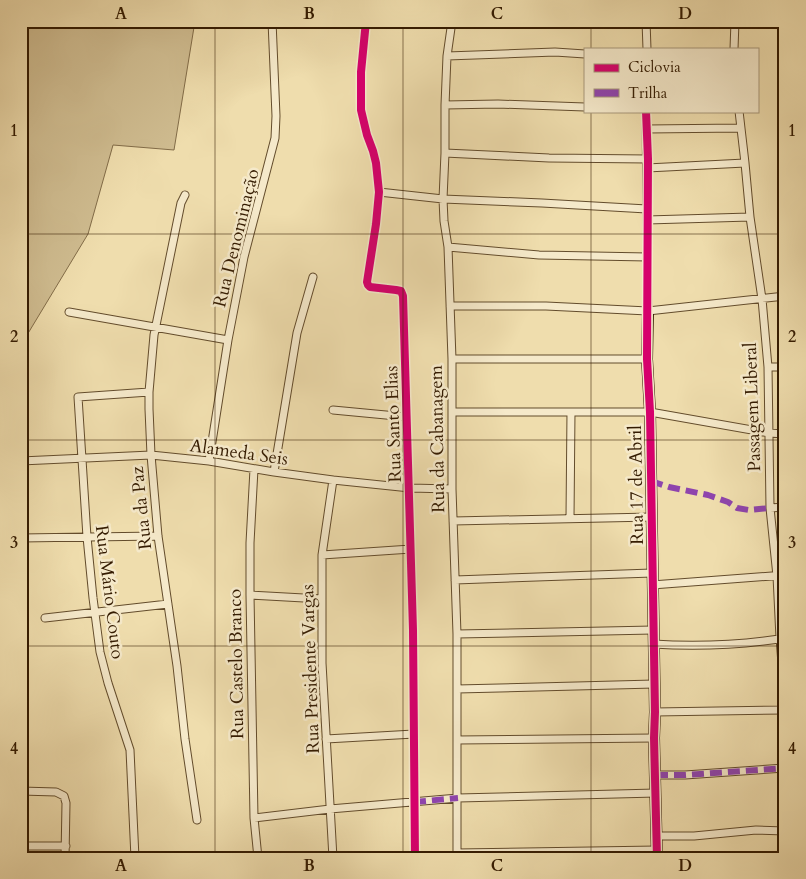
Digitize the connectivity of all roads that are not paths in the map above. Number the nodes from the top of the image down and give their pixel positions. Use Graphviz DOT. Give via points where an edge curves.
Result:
graph roads {
  1 [pos="272,21"];
  2 [pos="366,21"];
  3 [pos="452,21"];
  4 [pos="646,21"];
  5 [pos="735,21"];
  6 [pos="647,48"];
  7 [pos="734,48"];
  8 [pos="584,54"];
  9 [pos="447,56"];
  10 [pos="445,105"];
  11 [pos="584,107"];
  12 [pos="646,112"];
  13 [pos="738,112"];
  14 [pos="740,128"];
  15 [pos="647,129"];
  16 [pos="445,153"];
  17 [pos="648,159"];
  18 [pos="745,163"];
  19 [pos="648,168"];
  20 [pos="379,192"];
  21 [pos="185,195"];
  22 [pos="443,199"];
  23 [pos="647,209"];
  24 [pos="750,217"];
  25 [pos="647,220"];
  26 [pos="448,247"];
  27 [pos="648,258"];
  28 [pos="314,277"];
  29 [pos="785,296"];
  30 [pos="762,299"];
  31 [pos="450,306"];
  32 [pos="648,311"];
  33 [pos="69,312"];
  34 [pos="156,328"];
  35 [pos="228,340"];
  36 [pos="452,359"];
  37 [pos="648,359"];
  38 [pos="768,367"];
  39 [pos="785,367"];
  40 [pos="149,392"];
  41 [pos="333,410"];
  42 [pos="452,412"];
  43 [pos="572,412"];
  44 [pos="650,412"];
  45 [pos="407,417"];
  46 [pos="769,433"];
  47 [pos="785,434"];
  48 [pos="151,455"];
  49 [pos="82,458"];
  50 [pos="21,461"];
  51 [pos="209,461"];
  52 [pos="254,469"];
  53 [pos="274,472"];
  54 [pos="334,480"];
  55 [pos="410,488"];
  56 [pos="452,490"];
  57 [pos="785,507"];
  58 [pos="770,508"];
  59 [pos="652,517"];
  60 [pos="570,518"];
  61 [pos="453,521"];
  62 [pos="158,536"];
  63 [pos="87,537"];
  64 [pos="21,538"];
  65 [pos="411,549"];
  66 [pos="322,555"];
  67 [pos="652,573"];
  68 [pos="781,575"];
  69 [pos="456,580"];
  70 [pos="652,585"];
  71 [pos="250,595"];
  72 [pos="322,599"];
  73 [pos="168,604"];
  74 [pos="95,612"];
  75 [pos="45,618"];
  76 [pos="653,630"];
  77 [pos="457,634"];
  78 [pos="782,638"];
  79 [pos="653,644"];
  80 [pos="654,684"];
  81 [pos="457,689"];
  82 [pos="785,703"];
  83 [pos="785,710"];
  84 [pos="655,712"];
  85 [pos="414,734"];
  86 [pos="654,738"];
  87 [pos="326,739"];
  88 [pos="457,740"];
  89 [pos="785,768"];
  90 [pos="656,775"];
  91 [pos="21,791"];
  92 [pos="656,793"];
  93 [pos="458,798"];
  94 [pos="414,802"];
  95 [pos="330,809"];
  96 [pos="254,818"];
  97 [pos="197,820"];
  98 [pos="785,831"];
  99 [pos="657,836"];
  100 [pos="21,846"];
  101 [pos="66,846"];
  102 [pos="657,854"];
  103 [pos="457,855"];
  104 [pos="65,858"];
  105 [pos="135,858"];
  106 [pos="258,858"];
  107 [pos="333,858"];
  108 [pos="415,858"];
  1 -- 35 [label="street, Rua Denominação" via="276,138 244,257"];
  2 -- 20 [label="street, Rua Santo Elias" via="361,110 376,164"];
  3 -- 9 [label="street, Rua da Cabanagem"];
  4 -- 6 [label="street"];
  5 -- 7 [label="street"];
  8 -- 9 [label="street"];
  9 -- 10 [label="street, Rua da Cabanagem"];
  10 -- 11 [label="street"];
  10 -- 16 [label="street, Rua da Cabanagem"];
  12 -- 15 [label="street, Rua 17 de Abril"];
  13 -- 14 [label="street, Passagem Liberal"];
  14 -- 15 [label="street"];
  14 -- 18 [label="street, Passagem Liberal"];
  15 -- 17 [label="street, Rua 17 de Abril"];
  16 -- 17 [label="street"];
  16 -- 22 [label="street, Rua da Cabanagem"];
  17 -- 19 [label="street, Rua 17 de Abril"];
  18 -- 19 [label="street"];
  18 -- 24 [label="street, Passagem Liberal"];
  19 -- 23 [label="street, Rua 17 de Abril"];
  20 -- 22 [label="street"];
  20 -- 45 [label="street, Rua Santo Elias" via="367,282 370,287 401,291 404,296"];
  21 -- 34 [label="street, Rua da Paz"];
  22 -- 23 [label="street"];
  22 -- 26 [label="street, Rua da Cabanagem"];
  23 -- 25 [label="street, Rua 17 de Abril"];
  24 -- 25 [label="street"];
  24 -- 30 [label="street, Passagem Liberal"];
  25 -- 27 [label="street, Rua 17 de Abril"];
  26 -- 27 [label="street" via="538,255"];
  26 -- 31 [label="street, Rua da Cabanagem"];
  27 -- 32 [label="street, Rua 17 de Abril"];
  28 -- 53 [label="street" via="298,333"];
  29 -- 30 [label="street"];
  30 -- 32 [label="street"];
  30 -- 38 [label="street, Passagem Liberal"];
  31 -- 32 [label="street"];
  31 -- 36 [label="street, Rua da Cabanagem"];
  32 -- 37 [label="street, Rua 17 de Abril"];
  33 -- 34 [label="street"];
  34 -- 35 [label="street"];
  34 -- 40 [label="street, Rua da Paz"];
  35 -- 51 [label="street, Rua Denominação"];
  36 -- 37 [label="street"];
  36 -- 42 [label="street, Rua da Cabanagem"];
  37 -- 44 [label="street, Rua 17 de Abril"];
  38 -- 39 [label="street"];
  38 -- 46 [label="street, Passagem Liberal"];
  40 -- 48 [label="street, Rua da Paz"];
  40 -- 49 [label="street, Rua Mário Couto" via="78,397"];
  41 -- 45 [label="street"];
  42 -- 43 [label="street"];
  42 -- 56 [label="street, Rua da Cabanagem"];
  43 -- 44 [label="street"];
  43 -- 60 [label="street"];
  44 -- 46 [label="street"];
  44 -- 59 [label="street, Rua 17 de Abril"];
  45 -- 55 [label="street, Rua Santo Elias"];
  46 -- 47 [label="street"];
  46 -- 58 [label="street, Passagem Liberal"];
  48 -- 49 [label="street, Alameda Seis"];
  48 -- 51 [label="street, Alameda Seis"];
  48 -- 62 [label="street, Rua da Paz"];
  49 -- 50 [label="street, Alameda Seis"];
  49 -- 63 [label="street, Rua Mário Couto"];
  51 -- 52 [label="street, Alameda Seis"];
  52 -- 53 [label="street, Alameda Seis"];
  52 -- 71 [label="street, Rua Castelo Branco"];
  53 -- 54 [label="street, Alameda Seis"];
  54 -- 55 [label="street, Alameda Seis"];
  54 -- 66 [label="street, Rua Presidente Vargas"];
  55 -- 56 [label="street, Alameda Seis"];
  55 -- 65 [label="street, Rua Santo Elias"];
  56 -- 61 [label="street, Rua da Cabanagem"];
  57 -- 58 [label="street"];
  58 -- 68 [label="street, Passagem Liberal"];
  59 -- 60 [label="street"];
  59 -- 67 [label="street, Rua 17 de Abril"];
  60 -- 61 [label="street"];
  61 -- 69 [label="street, Rua da Cabanagem"];
  62 -- 63 [label="street"];
  62 -- 73 [label="street, Rua da Paz"];
  63 -- 64 [label="street"];
  63 -- 74 [label="street, Rua Mário Couto"];
  65 -- 66 [label="street"];
  65 -- 85 [label="street, Rua Santo Elias"];
  66 -- 72 [label="street, Rua Presidente Vargas"];
  67 -- 69 [label="street"];
  67 -- 70 [label="street, Rua 17 de Abril"];
  68 -- 70 [label="street"];
  68 -- 78 [label="street, Passagem Liberal"];
  69 -- 77 [label="street, Rua da Cabanagem"];
  70 -- 76 [label="street, Rua 17 de Abril"];
  71 -- 72 [label="street"];
  71 -- 96 [label="street, Rua Castelo Branco"];
  72 -- 87 [label="street, Rua Presidente Vargas"];
  73 -- 74 [label="street"];
  73 -- 97 [label="street, Rua da Paz"];
  74 -- 75 [label="street"];
  74 -- 105 [label="street, Rua Mário Couto" via="100,652 130,750"];
  76 -- 77 [label="street"];
  76 -- 79 [label="street, Rua 17 de Abril"];
  77 -- 81 [label="street, Rua da Cabanagem"];
  78 -- 79 [label="street" via="714,646"];
  78 -- 82 [label="street, Passagem Liberal"];
  79 -- 80 [label="street, Rua 17 de Abril"];
  80 -- 81 [label="street"];
  80 -- 84 [label="street, Rua 17 de Abril"];
  81 -- 88 [label="street, Rua da Cabanagem"];
  83 -- 84 [label="street"];
  84 -- 86 [label="street, Rua 17 de Abril"];
  85 -- 87 [label="street"];
  85 -- 94 [label="street, Rua Santo Elias"];
  86 -- 88 [label="street"];
  86 -- 90 [label="street, Rua 17 de Abril"];
  87 -- 95 [label="street, Rua Presidente Vargas"];
  88 -- 93 [label="street, Rua da Cabanagem"];
  89 -- 90 [label="street"];
  90 -- 92 [label="street, Rua 17 de Abril"];
  91 -- 101 [label="street" via="56,792 64,796"];
  92 -- 93 [label="street"];
  92 -- 99 [label="street, Rua 17 de Abril"];
  93 -- 94 [label="street"];
  93 -- 103 [label="street, Rua da Cabanagem"];
  94 -- 95 [label="street"];
  94 -- 108 [label="street, Rua Santo Elias"];
  95 -- 96 [label="street"];
  95 -- 107 [label="street, Rua Presidente Vargas"];
  96 -- 106 [label="street, Rua Castelo Branco"];
  98 -- 99 [label="street"];
  99 -- 102 [label="street, Rua 17 de Abril"];
  100 -- 101 [label="street"];
  101 -- 104 [label="street"];
  102 -- 103 [label="street"];
}
